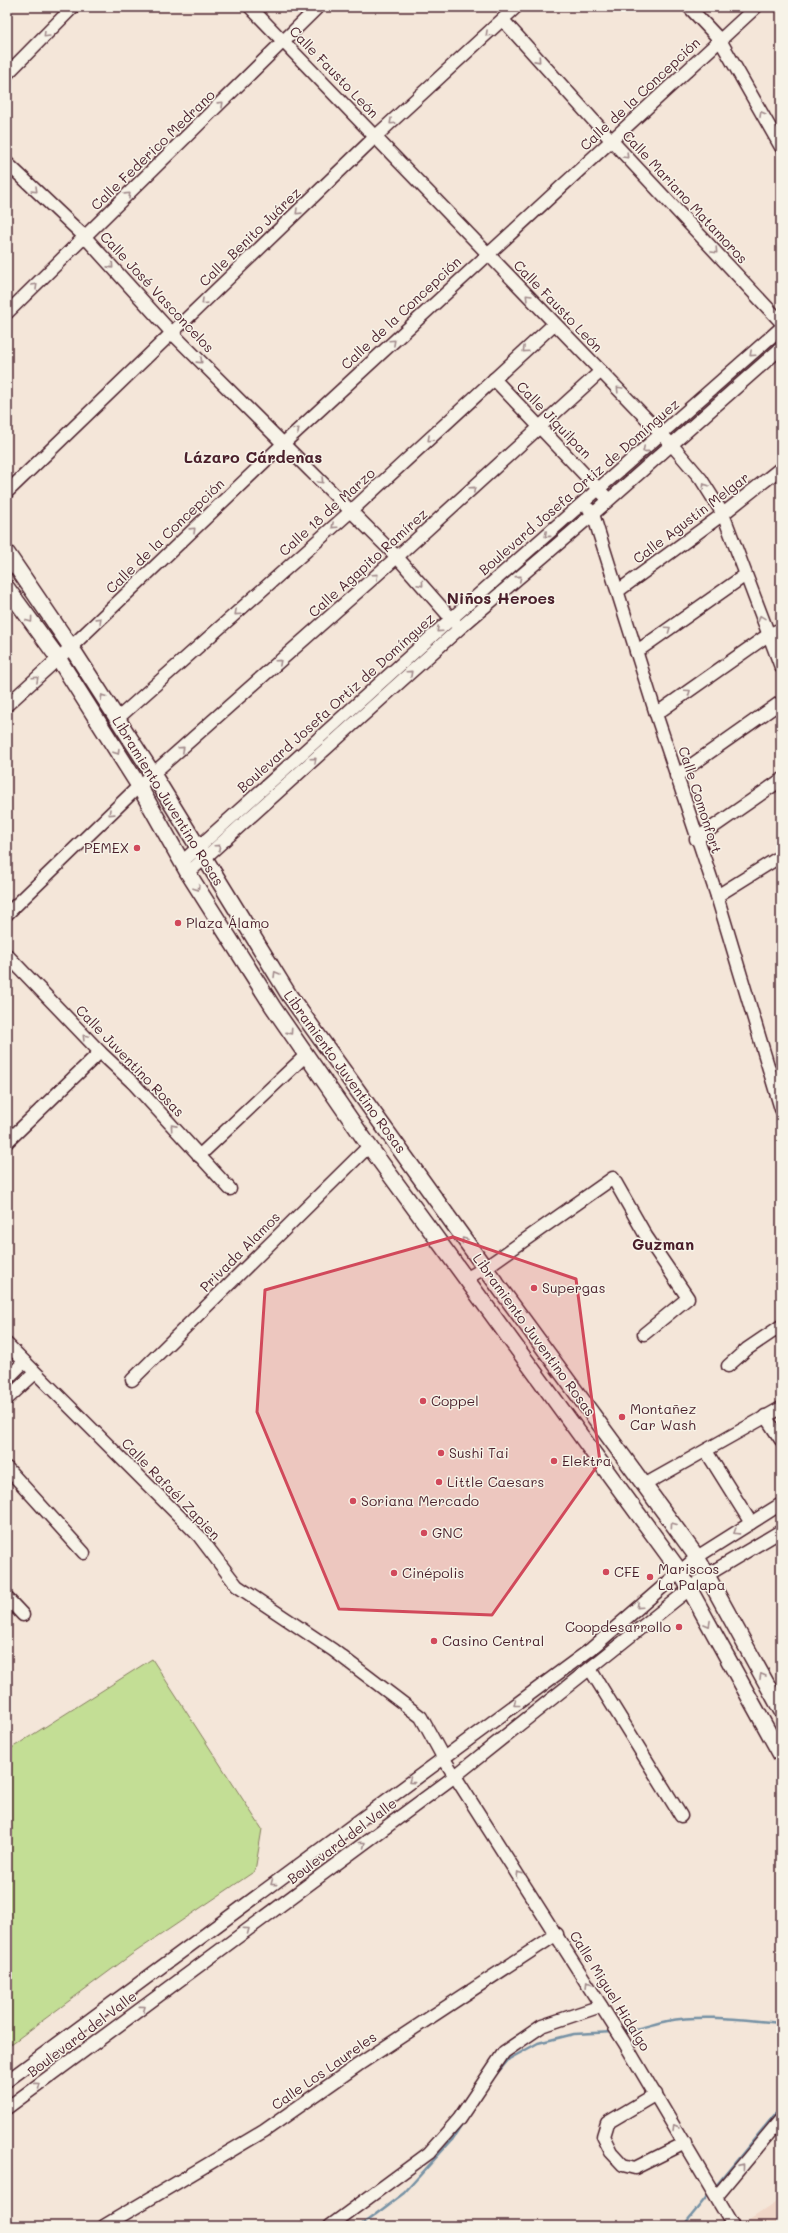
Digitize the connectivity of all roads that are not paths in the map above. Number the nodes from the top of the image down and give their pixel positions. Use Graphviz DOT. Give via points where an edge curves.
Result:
graph roads {
  1 [pos="73,7"];
  2 [pos="250,7"];
  3 [pos="318,7"];
  4 [pos="515,7"];
  5 [pos="689,7"];
  6 [pos="756,7"];
  7 [pos="503,20"];
  8 [pos="720,40"];
  9 [pos="284,42"];
  10 [pos="7,74"];
  11 [pos="376,136"];
  12 [pos="612,141"];
  13 [pos="781,148"];
  14 [pos="7,163"];
  15 [pos="85,237"];
  16 [pos="487,254"];
  17 [pos="7,313"];
  18 [pos="781,322"];
  19 [pos="554,324"];
  20 [pos="781,328"];
  21 [pos="172,333"];
  22 [pos="781,348"];
  23 [pos="601,371"];
  24 [pos="494,380"];
  25 [pos="541,427"];
  26 [pos="662,435"];
  27 [pos="284,443"];
  28 [pos="672,445"];
  29 [pos="781,468"];
  30 [pos="599,490"];
  31 [pos="7,492"];
  32 [pos="608,500"];
  33 [pos="584,504"];
  34 [pos="350,512"];
  35 [pos="593,514"];
  36 [pos="722,514"];
  37 [pos="7,553"];
  38 [pos="397,557"];
  39 [pos="744,576"];
  40 [pos="7,588"];
  41 [pos="618,591"];
  42 [pos="451,619"];
  43 [pos="460,628"];
  44 [pos="781,629"];
  45 [pos="768,635"];
  46 [pos="71,646"];
  47 [pos="636,652"];
  48 [pos="58,658"];
  49 [pos="781,667"];
  50 [pos="781,702"];
  51 [pos="7,705"];
  52 [pos="656,714"];
  53 [pos="117,719"];
  54 [pos="153,774"];
  55 [pos="676,776"];
  56 [pos="781,780"];
  57 [pos="139,786"];
  58 [pos="696,839"];
  59 [pos="202,853"];
  60 [pos="781,856"];
  61 [pos="185,867"];
  62 [pos="717,896"];
  63 [pos="7,914"];
  64 [pos="7,954"];
  65 [pos="289,995"];
  66 [pos="273,1007"];
  67 [pos="100,1052"];
  68 [pos="306,1055"];
  69 [pos="776,1070"];
  70 [pos="781,1109"];
  71 [pos="7,1142"];
  72 [pos="369,1146"];
  73 [pos="199,1156"];
  74 [pos="230,1189"];
  75 [pos="485,1268"];
  76 [pos="465,1279"];
  77 [pos="781,1326"];
  78 [pos="644,1334"];
  79 [pos="7,1344"];
  80 [pos="24,1362"];
  81 [pos="728,1366"];
  82 [pos="35,1373"];
  83 [pos="7,1379"];
  84 [pos="132,1380"];
  85 [pos="7,1399"];
  86 [pos="781,1408"];
  87 [pos="765,1416"];
  88 [pos="781,1440"];
  89 [pos="706,1451"];
  90 [pos="7,1468"];
  91 [pos="644,1485"];
  92 [pos="781,1504"];
  93 [pos="751,1523"];
  94 [pos="781,1531"];
  95 [pos="84,1553"];
  96 [pos="697,1557"];
  97 [pos="679,1570"];
  98 [pos="707,1575"];
  99 [pos="690,1589"];
  100 [pos="7,1598"];
  101 [pos="23,1615"];
  102 [pos="590,1670"];
  103 [pos="535,1689"];
  104 [pos="781,1710"];
  105 [pos="532,1713"];
  106 [pos="781,1755"];
  107 [pos="444,1759"];
  108 [pos="455,1776"];
  109 [pos="681,1816"];
  110 [pos="336,1837"];
  111 [pos="349,1855"];
  112 [pos="557,1934"];
  113 [pos="142,1981"];
  114 [pos="156,1998"];
  115 [pos="601,2006"];
  116 [pos="7,2081"];
  117 [pos="656,2094"];
  118 [pos="7,2108"];
  119 [pos="781,2119"];
  120 [pos="685,2142"];
  121 [pos="714,2191"];
  122 [pos="104,2226"];
  123 [pos="330,2226"];
  124 [pos="734,2226"];
  1 -- 10 [label="street, one-way"];
  2 -- 9 [label="street, Calle Fausto León"];
  3 -- 9 [label="street, Calle Federico Medrano"];
  4 -- 7 [label="street, Calle Benito Juárez"];
  5 -- 8 [label="street"];
  6 -- 8 [label="street, Calle de la Concepción"];
  7 -- 11 [label="street, Calle Benito Juárez, one-way"];
  7 -- 12 [label="street, Calle Mariano Matamoros, one-way"];
  8 -- 12 [label="street, Calle de la Concepción"];
  13 -- 8 [label="street, one-way"];
  9 -- 11 [label="street, Calle Fausto León"];
  15 -- 9 [label="street, Calle Federico Medrano, one-way"];
  11 -- 16 [label="street, Calle Fausto León"];
  11 -- 21 [label="street, Calle Benito Juárez, one-way"];
  12 -- 16 [label="street, Calle de la Concepción"];
  12 -- 18 [label="street, Calle Mariano Matamoros, one-way"];
  14 -- 15 [label="street, Calle José Vasconcelos, one-way"];
  17 -- 15 [label="street, Calle Federico Medrano, one-way"];
  15 -- 21 [label="street, Calle José Vasconcelos, one-way"];
  19 -- 16 [label="street, Calle Fausto León, one-way"];
  27 -- 16 [label="street, Calle de la Concepción, one-way"];
  19 -- 23 [label="street, Calle Fausto León"];
  19 -- 24 [label="street, Calle 18 de Marzo, one-way"];
  20 -- 26 [label="street, Boulevard Josefa Ortiz de Domínguez, one-way"];
  21 -- 27 [label="street, Calle José Vasconcelos, one-way"];
  21 -- 31 [label="street, Calle Benito Juárez"];
  22 -- 28 [label="street, Boulevard Josefa Ortiz de Domínguez"];
  23 -- 25 [label="street, Calle Agapito Ramírez"];
  26 -- 23 [label="street, Calle Fausto León, one-way"];
  24 -- 25 [label="street, Calle Jiquilpan"];
  24 -- 34 [label="street, Calle 18 de Marzo, one-way"];
  25 -- 30 [label="street, Calle Jiquilpan"];
  38 -- 25 [label="street, Calle Agapito Ramírez, one-way"];
  26 -- 28 [label="street, Calle Fausto León"];
  26 -- 30 [label="street, Boulevard Josefa Ortiz de Domínguez, one-way"];
  27 -- 34 [label="street, Calle José Vasconcelos, one-way"];
  46 -- 27 [label="street, Calle de la Concepción, one-way"];
  28 -- 32 [label="street, Boulevard Josefa Ortiz de Domínguez"];
  36 -- 28 [label="street, Calle Fausto León, one-way" via="700,479"];
  29 -- 36 [label="street, Calle Agustín Melgar"];
  30 -- 32 [label="street, Calle Jiquilpan"];
  30 -- 33 [label="street, Boulevard Josefa Ortiz de Domínguez"];
  32 -- 35 [label="street, Boulevard Josefa Ortiz de Domínguez"];
  33 -- 35 [label="street, Calle Comonfort"];
  33 -- 42 [label="street, Boulevard Josefa Ortiz de Domínguez, one-way"];
  34 -- 38 [label="street, Calle José Vasconcelos"];
  34 -- 53 [label="street, Calle 18 de Marzo, one-way"];
  35 -- 41 [label="street, Calle Comonfort"];
  43 -- 35 [label="street, Boulevard Josefa Ortiz de Domínguez, one-way"];
  36 -- 39 [label="street, Calle Fausto León"];
  36 -- 41 [label="street, Calle Agustín Melgar"];
  37 -- 46 [label="main road, Libramiento Juventino Rosas"];
  38 -- 42 [label="street, Calle José Vasconcelos, one-way"];
  54 -- 38 [label="street, Calle Agapito Ramírez, one-way"];
  45 -- 39 [label="street, Calle Fausto León, one-way"];
  47 -- 39 [label="street, one-way"];
  40 -- 48 [label="main road, Libramiento Juventino Rosas, one-way"];
  41 -- 47 [label="street, Calle Comonfort"];
  42 -- 43 [label="street, Calle José Vasconcelos"];
  42 -- 59 [label="street, Boulevard Josefa Ortiz de Domínguez, one-way"];
  59 -- 43 [label="street, Boulevard Josefa Ortiz de Domínguez, one-way"];
  44 -- 45 [label="street"];
  45 -- 49 [label="street, Calle Fausto León"];
  52 -- 45 [label="street, one-way"];
  46 -- 48 [label="street, Calle de la Concepción"];
  53 -- 46 [label="main road, Libramiento Juventino Rosas, one-way"];
  47 -- 52 [label="street, Calle Comonfort"];
  51 -- 48 [label="street, Calle de la Concepción, one-way"];
  48 -- 57 [label="main road, Libramiento Juventino Rosas, one-way"];
  50 -- 55 [label="street"];
  52 -- 55 [label="street, Calle Comonfort"];
  53 -- 54 [label="main road, Libramiento Juventino Rosas"];
  54 -- 57 [label="street, Calle Agapito Ramírez"];
  54 -- 59 [label="main road, Libramiento Juventino Rosas"];
  55 -- 58 [label="street, Calle Comonfort"];
  56 -- 58 [label="street"];
  57 -- 61 [label="main road, Libramiento Juventino Rosas"];
  57 -- 63 [label="street, Calle Agapito Ramírez, one-way"];
  58 -- 62 [label="street, Calle Comonfort"];
  59 -- 61 [label="street, Boulevard Josefa Ortiz de Domínguez"];
  65 -- 59 [label="main road, Libramiento Juventino Rosas, one-way"];
  60 -- 62 [label="street"];
  61 -- 66 [label="main road, Libramiento Juventino Rosas, one-way"];
  62 -- 69 [label="street, Calle Comonfort"];
  67 -- 64 [label="street, Calle Juventino Rosas, one-way"];
  65 -- 66 [label="main road"];
  75 -- 65 [label="main road, Libramiento Juventino Rosas, one-way"];
  66 -- 68 [label="main road, Libramiento Juventino Rosas, one-way"];
  67 -- 71 [label="street"];
  73 -- 67 [label="street, Calle Juventino Rosas, one-way" via="133,1083"];
  68 -- 72 [label="main road, Libramiento Juventino Rosas"];
  68 -- 73 [label="street"];
  69 -- 70 [label="street, Calle Comonfort"];
  72 -- 76 [label="main road, Libramiento Juventino Rosas"];
  72 -- 84 [label="street, Privada Alamos"];
  73 -- 74 [label="street, Calle Juventino Rosas"];
  75 -- 76 [label="street"];
  75 -- 78 [label="street" via="613,1178 646,1236 688,1298"];
  75 -- 91 [label="main road, Libramiento Juventino Rosas"];
  76 -- 97 [label="main road, Libramiento Juventino Rosas"];
  77 -- 81 [label="street" via="747,1349"];
  79 -- 80 [label="street, Calle Rafaél Zapien"];
  80 -- 82 [label="street, Calle Rafaél Zapien"];
  80 -- 83 [label="street"];
  82 -- 85 [label="street"];
  82 -- 107 [label="street, Calle Rafaél Zapien" via="199,1536 237,1586 333,1650 421,1717"];
  86 -- 87 [label="street"];
  87 -- 88 [label="street"];
  87 -- 89 [label="street"];
  89 -- 91 [label="street"];
  89 -- 93 [label="street"];
  90 -- 95 [label="street"];
  96 -- 91 [label="main road, Libramiento Juventino Rosas, one-way"];
  92 -- 93 [label="street, Boulevard del Valle"];
  93 -- 96 [label="street, Boulevard del Valle, one-way"];
  94 -- 98 [label="street, Boulevard del Valle"];
  96 -- 97 [label="street, Boulevard del Valle"];
  96 -- 98 [label="main road, Libramiento Juventino Rosas"];
  97 -- 99 [label="main road, Libramiento Juventino Rosas"];
  97 -- 103 [label="street, Boulevard del Valle, one-way" via="591,1649"];
  98 -- 99 [label="street, Boulevard del Valle"];
  104 -- 98 [label="main road, Libramiento Juventino Rosas, one-way"];
  99 -- 102 [label="street, Boulevard del Valle"];
  99 -- 106 [label="main road, Libramiento Juventino Rosas, one-way"];
  100 -- 101 [label="street"];
  102 -- 105 [label="street, Boulevard del Valle"];
  102 -- 109 [label="street"];
  103 -- 105 [label="street"];
  103 -- 107 [label="street, Boulevard del Valle, one-way"];
  105 -- 108 [label="street, Boulevard del Valle"];
  107 -- 108 [label="street, Calle Rafaél Zapien"];
  107 -- 110 [label="street, Boulevard del Valle, one-way"];
  111 -- 108 [label="street, Boulevard del Valle, one-way"];
  112 -- 108 [label="street, Calle Miguel Hidalgo, one-way"];
  110 -- 111 [label="street"];
  110 -- 113 [label="street, Boulevard del Valle, one-way"];
  114 -- 111 [label="street, Boulevard del Valle, one-way"];
  115 -- 112 [label="street, Calle Miguel Hidalgo, one-way"];
  112 -- 122 [label="street, Calle Los Laureles" via="358,2065 264,2132"];
  113 -- 114 [label="street"];
  113 -- 116 [label="street, Boulevard del Valle"];
  118 -- 114 [label="street, Boulevard del Valle, one-way"];
  115 -- 117 [label="street, Calle Miguel Hidalgo"];
  115 -- 123 [label="street" via="542,2026 504,2052 459,2119 429,2153"];
  120 -- 117 [label="street, Calle Miguel Hidalgo, one-way"];
  117 -- 120 [label="street" via="607,2123 604,2136 611,2152 623,2165 635,2168"];
  121 -- 119 [label="street, one-way"];
  120 -- 121 [label="street, Calle Miguel Hidalgo"];
  121 -- 124 [label="street, Calle Miguel Hidalgo"];
}
